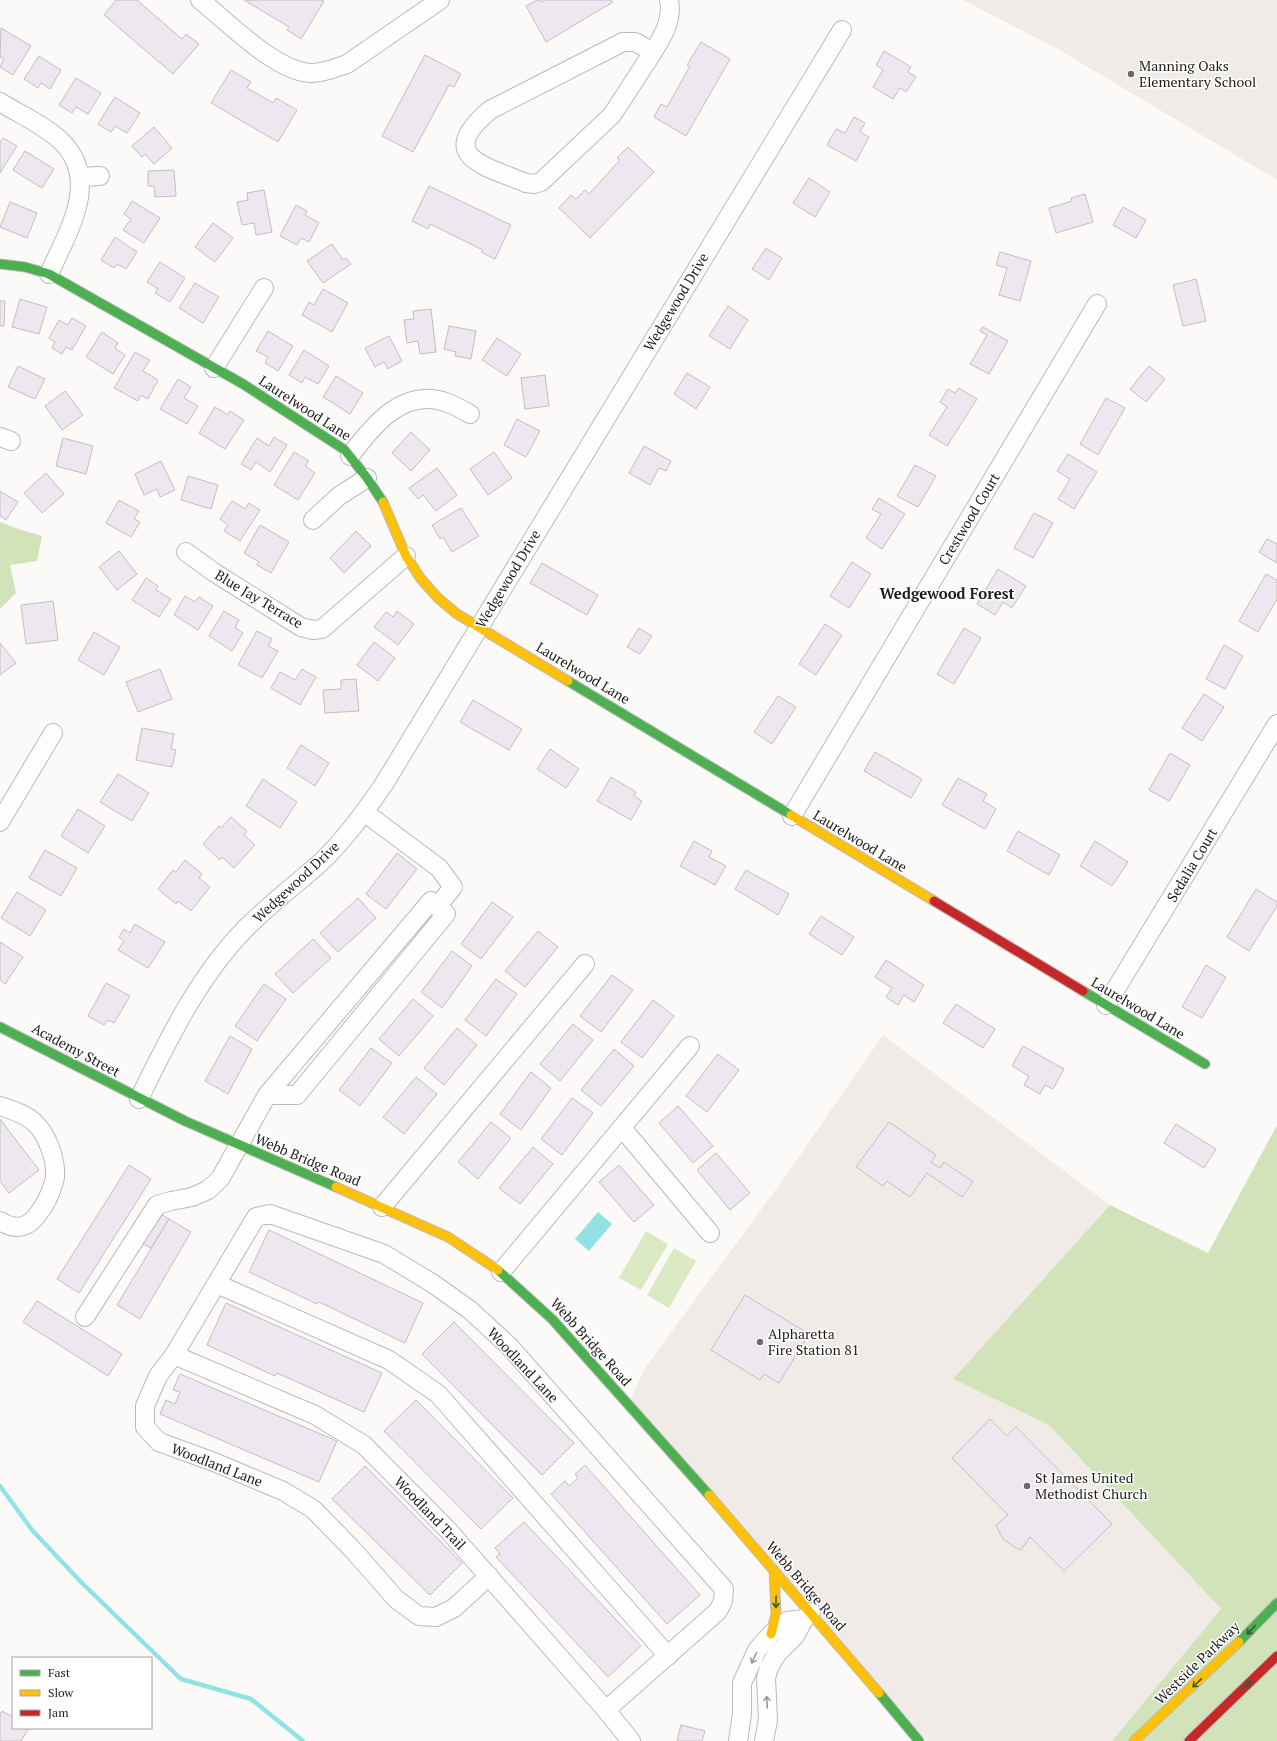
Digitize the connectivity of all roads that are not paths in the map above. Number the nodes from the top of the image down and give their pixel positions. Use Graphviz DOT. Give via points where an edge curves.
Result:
graph roads {
  1 [pos="200,0"];
  2 [pos="440,0"];
  3 [pos="669,0"];
  4 [pos="842,30"];
  5 [pos="653,52"];
  6 [pos="0,102"];
  7 [pos="100,176"];
  8 [pos="80,177"];
  9 [pos="0,264"];
  10 [pos="49,274"];
  11 [pos="264,288"];
  12 [pos="1097,304"];
  13 [pos="214,368"];
  14 [pos="470,414"];
  15 [pos="350,456"];
  16 [pos="367,478"];
  17 [pos="313,520"];
  18 [pos="186,552"];
  19 [pos="406,556"];
  20 [pos="479,626"];
  21 [pos="1277,724"];
  22 [pos="53,733"];
  23 [pos="364,812"];
  24 [pos="792,816"];
  25 [pos="0,822"];
  26 [pos="585,964"];
  27 [pos="1106,1005"];
  28 [pos="0,1027"];
  29 [pos="690,1046"];
  30 [pos="1205,1064"];
  31 [pos="139,1099"];
  32 [pos="0,1106"];
  33 [pos="622,1128"];
  34 [pos="238,1146"];
  35 [pos="382,1206"];
  36 [pos="0,1221"];
  37 [pos="710,1233"];
  38 [pos="501,1272"];
  39 [pos="217,1284"];
  40 [pos="85,1317"];
  41 [pos="174,1355"];
  42 [pos="774,1570"];
  43 [pos="489,1576"];
  44 [pos="1277,1603"];
  45 [pos="808,1616"];
  46 [pos="771,1634"];
  47 [pos="668,1656"];
  48 [pos="1277,1656"];
  49 [pos="606,1710"];
  50 [pos="739,1735"];
  51 [pos="765,1736"];
  52 [pos="631,1741"];
  53 [pos="919,1741"];
  54 [pos="1134,1741"];
  55 [pos="1189,1741"];
  1 -- 2 [label="street" via="275,62 291,70 311,73 329,71 347,64"];
  3 -- 5 [label="street" via="671,8 667,28"];
  4 -- 20 [label="street, Wedgewood Drive"];
  5 -- 5 [label="street" via="612,115 541,182 526,184 476,162 467,154 467,140 478,120 490,110 623,42 635,42"];
  6 -- 8 [label="street" via="61,141 77,165"];
  7 -- 8 [label="street"];
  8 -- 10 [label="street" via="77,208"];
  9 -- 10 [label="street, Laurelwood Lane" via="25,267"];
  10 -- 13 [label="street, Laurelwood Lane"];
  11 -- 13 [label="street"];
  12 -- 24 [label="street, Crestwood Court"];
  13 -- 15 [label="street, Laurelwood Lane" via="345,450"];
  14 -- 15 [label="street" via="438,400 406,402 381,419"];
  15 -- 16 [label="street, Laurelwood Lane"];
  16 -- 17 [label="street" via="339,496"];
  16 -- 19 [label="street, Laurelwood Lane" via="382,500"];
  18 -- 19 [label="street, Blue Jay Terrace" via="301,627 324,635"];
  19 -- 20 [label="street, Laurelwood Lane" via="421,579 438,598 457,614"];
  20 -- 23 [label="street, Wedgewood Drive" via="384,784"];
  20 -- 24 [label="street, Laurelwood Lane"];
  21 -- 27 [label="street, Sedalia Court"];
  22 -- 25 [label="street"];
  23 -- 31 [label="street, Wedgewood Drive" via="320,863 246,928 206,975 179,1019"];
  23 -- 34 [label="street" via="439,868 453,888 438,906 446,914 297,1095 267,1095"];
  24 -- 27 [label="street, Laurelwood Lane"];
  26 -- 35 [label="street"];
  27 -- 30 [label="street, Laurelwood Lane"];
  28 -- 31 [label="street, Academy Street"];
  29 -- 33 [label="street"];
  31 -- 34 [label="street, Webb Bridge Road"];
  32 -- 36 [label="street" via="26,1116 44,1134 54,1160 55,1178 52,1190 39,1214 30,1224 19,1227"];
  33 -- 37 [label="street"];
  33 -- 38 [label="street"];
  34 -- 35 [label="street, Webb Bridge Road"];
  34 -- 40 [label="street" via="220,1179 208,1190 192,1197 157,1205"];
  35 -- 38 [label="street, Webb Bridge Road" via="448,1237"];
  38 -- 42 [label="street, Webb Bridge Road" via="552,1319"];
  39 -- 41 [label="street, Woodland Lane"];
  39 -- 47 [label="street" via="389,1360 438,1394"];
  39 -- 47 [label="street, Woodland Lane" via="256,1217 270,1214 384,1254 470,1310 509,1346 724,1588 723,1601 718,1611"];
  41 -- 43 [label="street, Woodland Trail" via="315,1415 364,1445 447,1528"];
  41 -- 43 [label="street, Woodland Lane" via="158,1376 145,1406 145,1427 159,1442 283,1491 313,1509 396,1599 419,1616 436,1617 454,1608"];
  42 -- 45 [label="street, Webb Bridge Road"];
  42 -- 46 [label="street, one-way" via="776,1610"];
  43 -- 49 [label="street, Woodland Trail"];
  44 -- 54 [label="street, Westside Parkway, one-way" via="1233,1649"];
  45 -- 46 [label="street" via="787,1621"];
  51 -- 45 [label="street, one-way" via="768,1720 766,1678 769,1667"];
  45 -- 53 [label="street, Webb Bridge Road"];
  46 -- 50 [label="street, one-way" via="757,1650 742,1683"];
  47 -- 49 [label="street, Woodland Lane"];
  55 -- 48 [label="street, one-way"];
  49 -- 52 [label="street, Woodland Trail"];
  50 -- 51 [label="street"];
}
